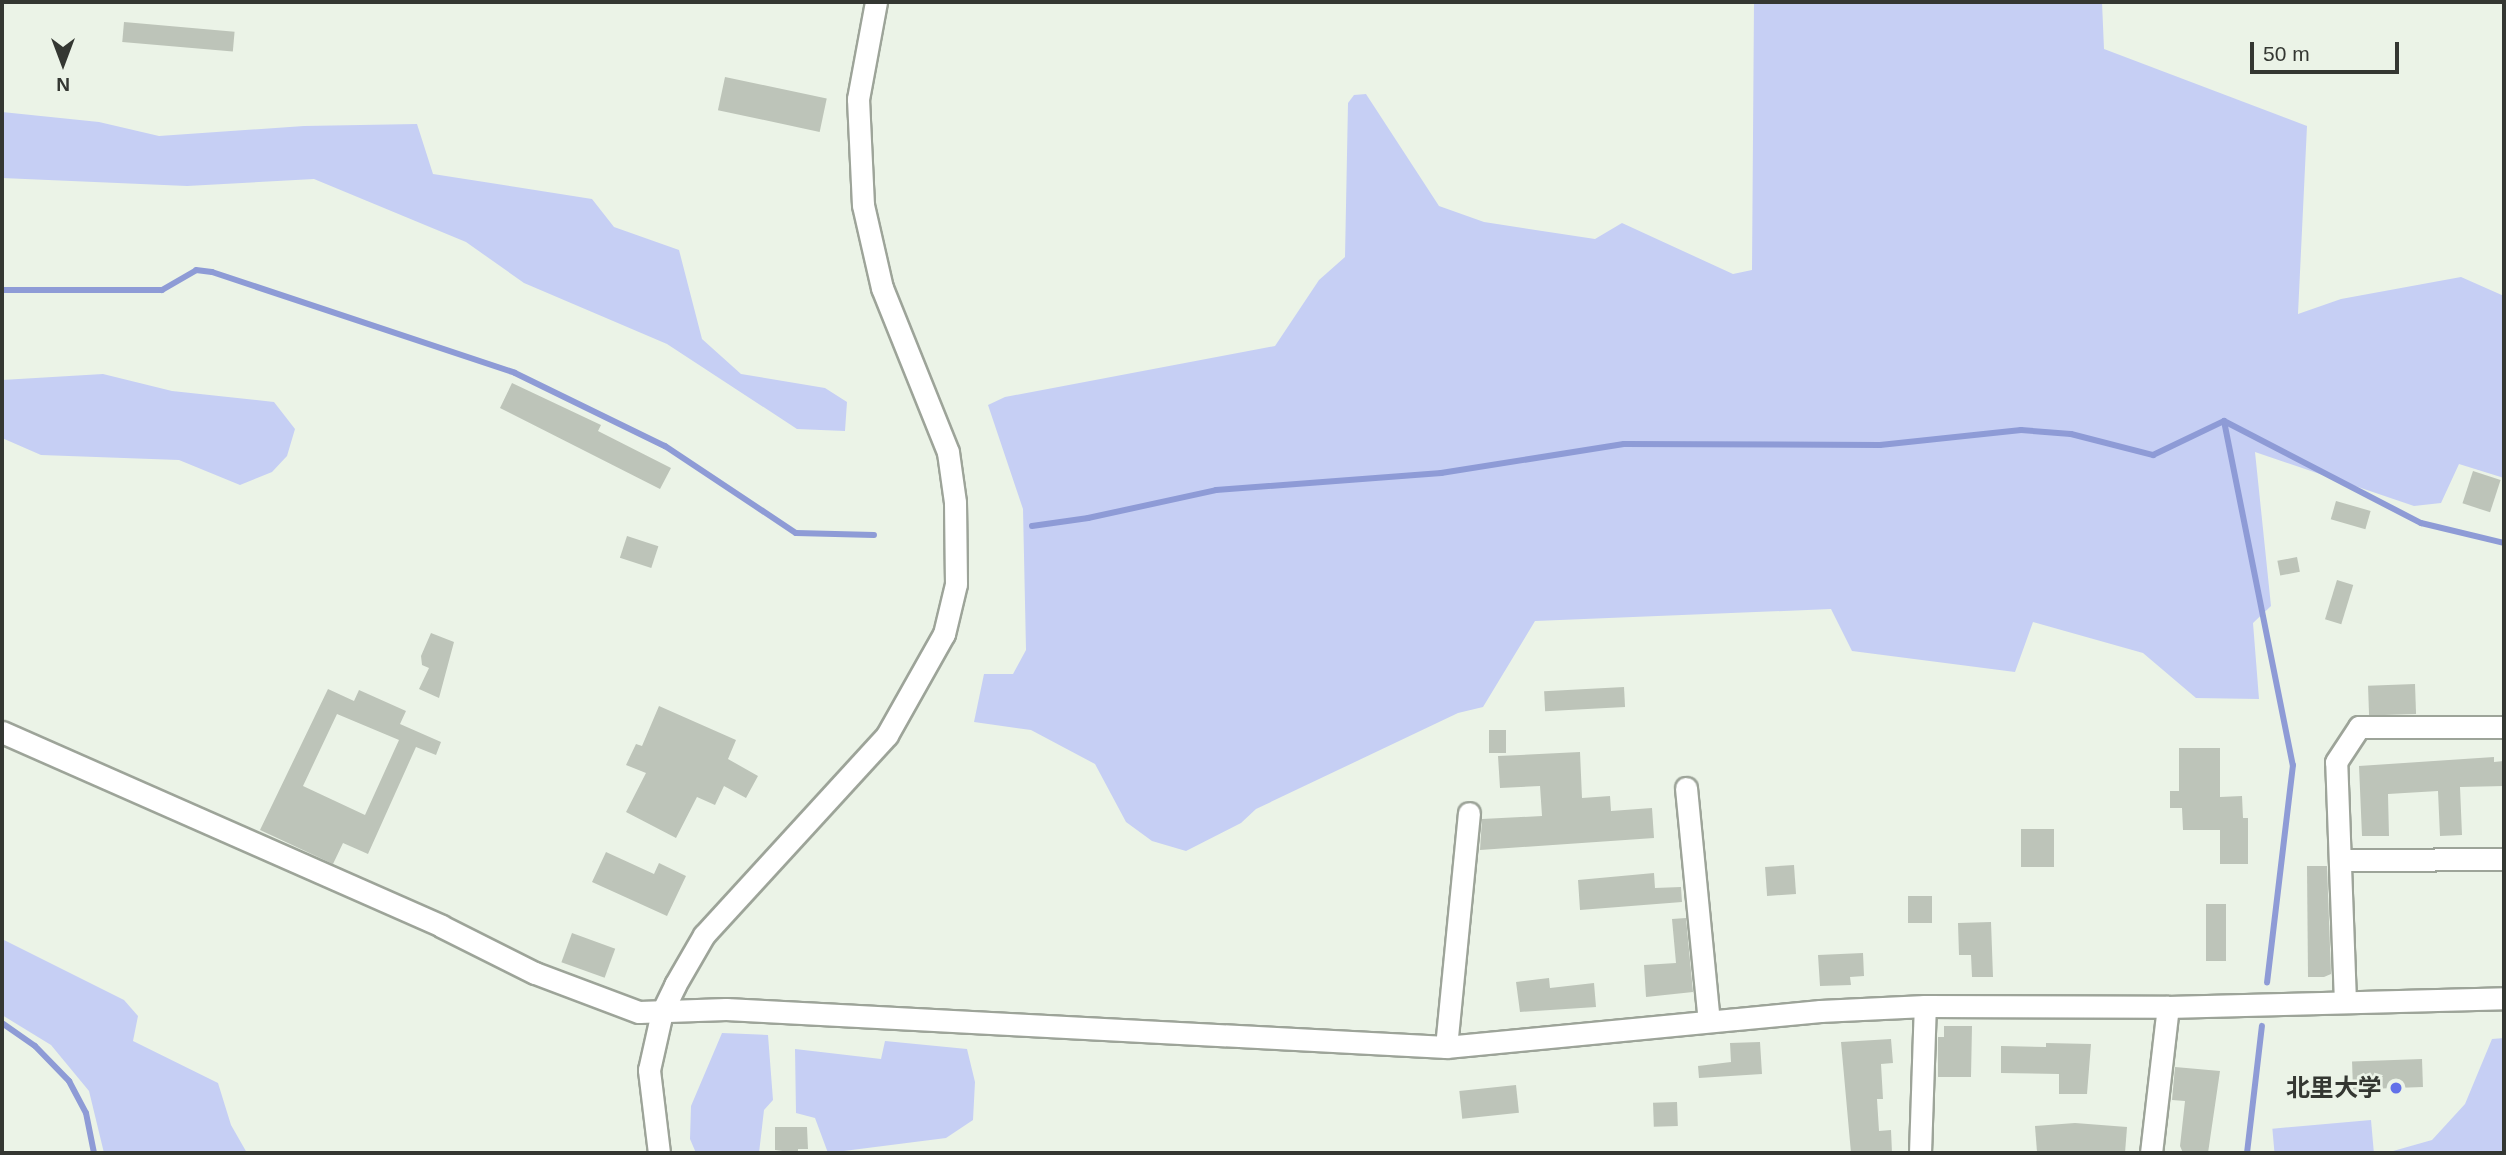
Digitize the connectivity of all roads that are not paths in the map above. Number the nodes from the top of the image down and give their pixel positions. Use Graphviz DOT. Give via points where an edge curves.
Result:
graph roads {
  1 [pos="876,2"];
  2 [pos="2504,727"];
  3 [pos="2,732"];
  4 [pos="1686,788"];
  5 [pos="1469,813"];
  6 [pos="2504,859"];
  7 [pos="2340,860"];
  8 [pos="2504,998"];
  9 [pos="2345,1002"];
  10 [pos="1925,1006"];
  11 [pos="2168,1007"];
  12 [pos="662,1012"];
  13 [pos="1709,1021"];
  14 [pos="1446,1047"];
  15 [pos="659,1153"];
  16 [pos="1920,1153"];
  17 [pos="2151,1153"];
  1 -- 12 [label="street" via="858,99 863,205 886,300 948,452 955,502 956,584 944,634 887,735 704,935"];
  2 -- 7 [label="street" via="2359,727 2336,762"];
  3 -- 12 [label="street" via="441,926 535,973 639,1012"];
  4 -- 13 [label="street"];
  5 -- 14 [label="street"];
  6 -- 7 [label="street"];
  7 -- 9 [label="street"];
  8 -- 9 [label="street"];
  9 -- 11 [label="street"];
  10 -- 11 [label="street"];
  10 -- 13 [label="street"];
  10 -- 16 [label="street"];
  11 -- 17 [label="street"];
  12 -- 14 [label="street" via="726,1009"];
  12 -- 15 [label="street" via="649,1070"];
  13 -- 14 [label="street"];
}
